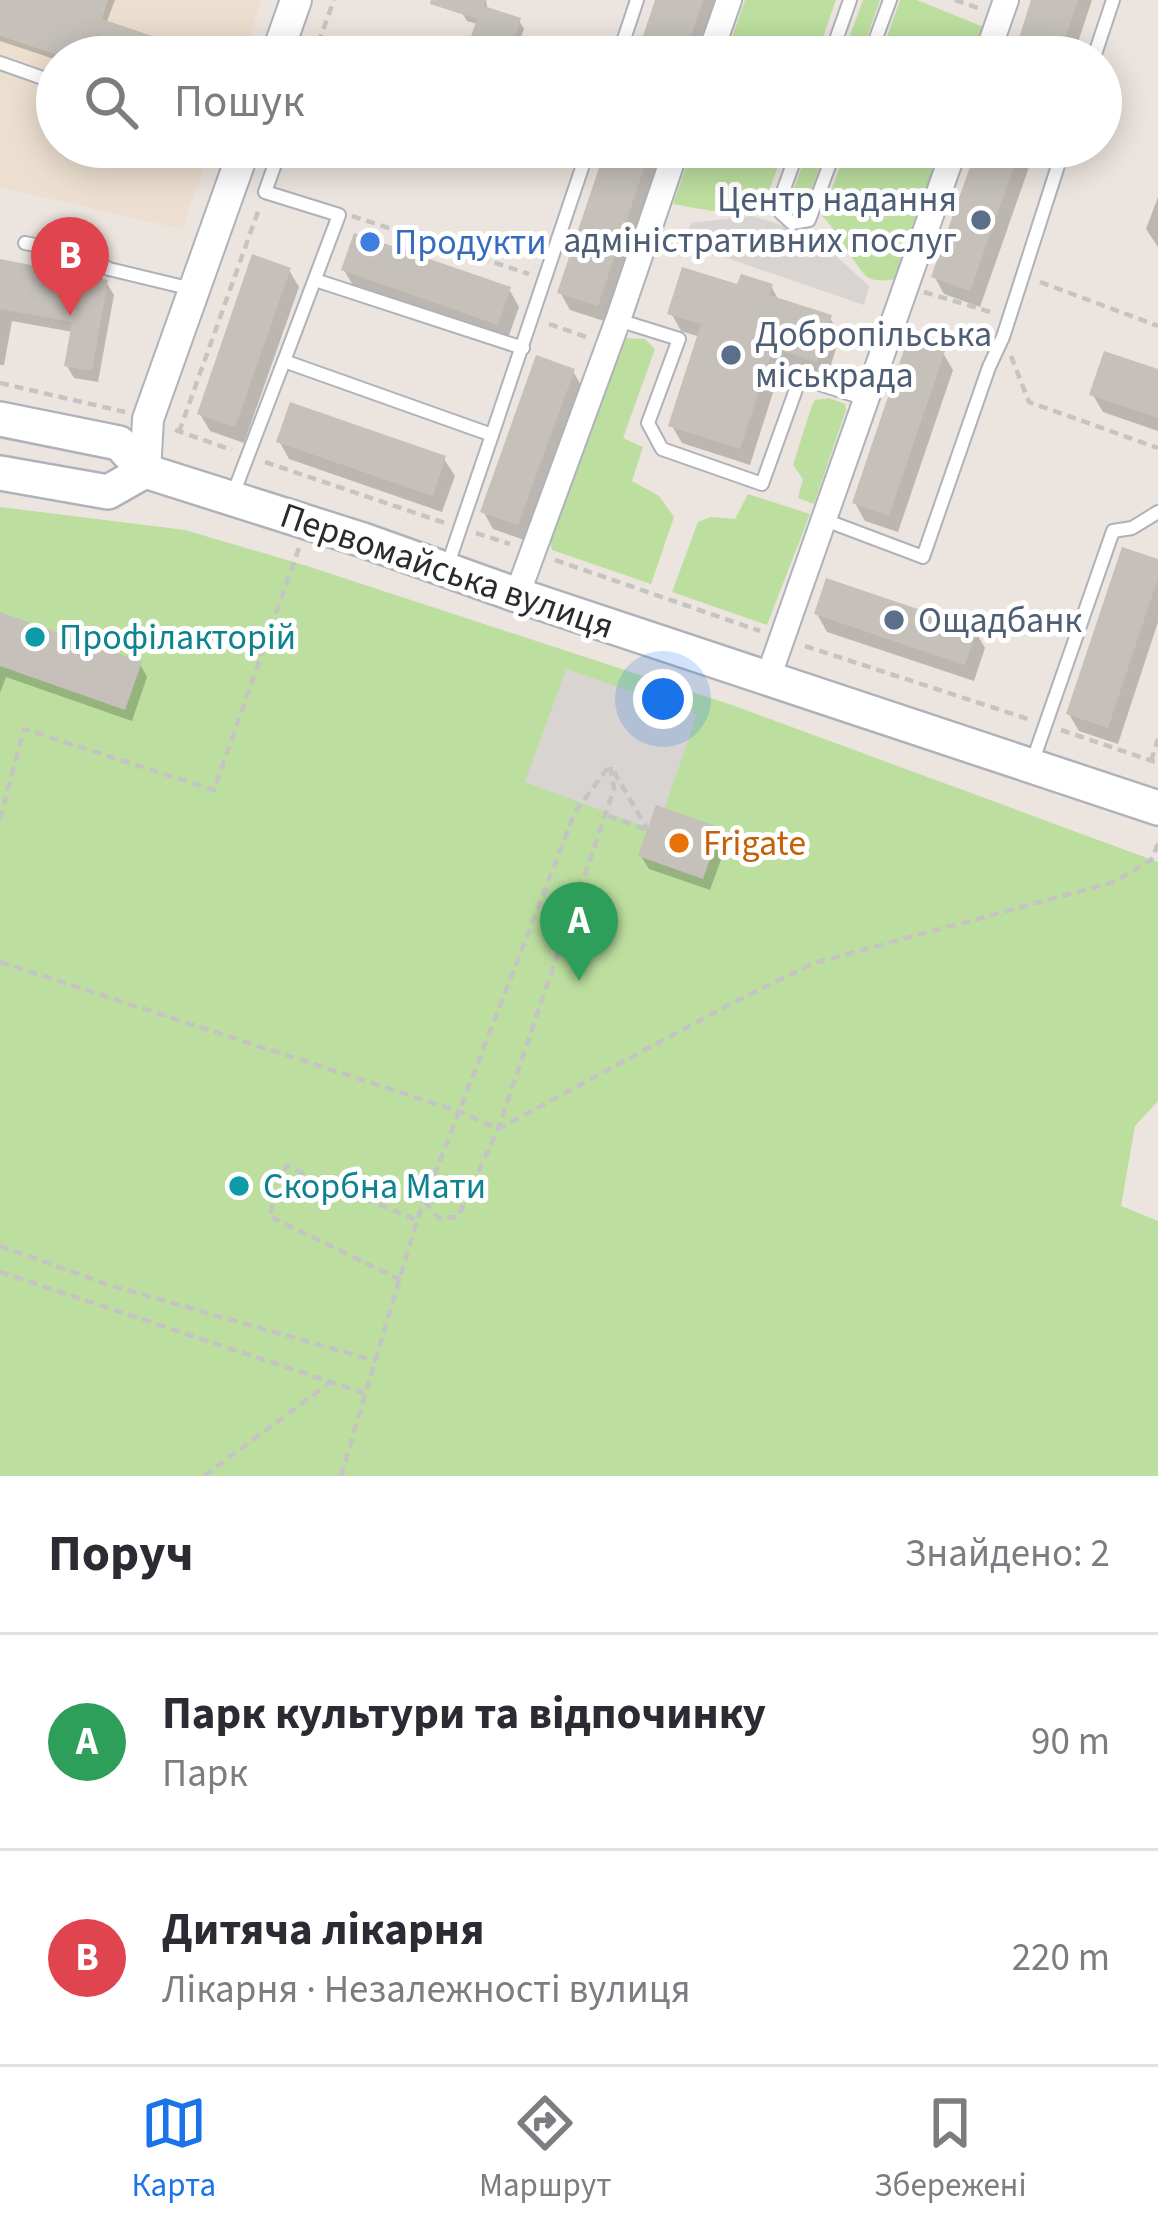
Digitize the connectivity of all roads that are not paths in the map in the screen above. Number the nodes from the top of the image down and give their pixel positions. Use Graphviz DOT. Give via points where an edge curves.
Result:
graph roads {
  1 [pos="296,0"];
  2 [pos="638,0"];
  3 [pos="729,0"];
  4 [pos="850,0"];
  5 [pos="890,0"];
  6 [pos="1006,0"];
  7 [pos="1113,0"];
  8 [pos="283,36"];
  9 [pos="625,36"];
  10 [pos="716,36"];
  11 [pos="837,36"];
  12 [pos="877,36"];
  13 [pos="993,36"];
  14 [pos="1101,36"];
  15 [pos="0,63"];
  16 [pos="36,76"];
  17 [pos="236,168"];
  18 [pos="274,168"];
  19 [pos="582,168"];
  20 [pos="670,168"];
  21 [pos="791,168"];
  22 [pos="828,168"];
  23 [pos="948,168"];
  24 [pos="1057,168"];
  25 [pos="26,243"];
  26 [pos="315,280"];
  27 [pos="193,289"];
  28 [pos="618,320"];
  29 [pos="523,349"];
  30 [pos="284,361"];
  31 [pos="866,399"];
  32 [pos="0,419"];
  33 [pos="492,435"];
  34 [pos="145,471"];
  35 [pos="0,473"];
  36 [pos="231,499"];
  37 [pos="1158,512"];
  38 [pos="822,519"];
  39 [pos="446,569"];
  40 [pos="517,595"];
  41 [pos="768,678"];
  42 [pos="1030,766"];
  43 [pos="1158,808"];
  1 -- 8 [label="street"];
  2 -- 9 [label="lane"];
  3 -- 10 [label="street"];
  4 -- 11 [label="lane"];
  5 -- 12 [label="lane"];
  6 -- 13 [label="street"];
  7 -- 14 [label="lane"];
  15 -- 16 [label="lane"];
  17 -- 27 [label="street"];
  18 -- 26 [label="lane" via="265,192 339,215"];
  19 -- 29 [label="lane"];
  20 -- 28 [label="street"];
  21 -- 22 [label="lane" via="780,200 792,223 809,220"];
  23 -- 31 [label="street"];
  24 -- 38 [label="lane" via="923,557"];
  25 -- 27 [label="lane"];
  26 -- 29 [label="lane"];
  26 -- 30 [label="lane"];
  27 -- 34 [label="street" via="148,418"];
  28 -- 31 [label="lane" via="679,339 648,423 662,449 762,484 800,378"];
  28 -- 40 [label="street"];
  29 -- 33 [label="lane"];
  30 -- 33 [label="lane"];
  30 -- 36 [label="lane"];
  31 -- 38 [label="street"];
  32 -- 34 [label="main road, Первомайська вулиця" via="119,443"];
  33 -- 39 [label="lane"];
  34 -- 35 [label="main road" via="108,492"];
  34 -- 36 [label="main road, Первомайська вулиця"];
  36 -- 39 [label="main road, Первомайська вулиця"];
  37 -- 42 [label="lane" via="1113,531"];
  38 -- 41 [label="street"];
  39 -- 40 [label="main road, Первомайська вулиця"];
  40 -- 41 [label="main road, Первомайська вулиця"];
  41 -- 42 [label="main road, Первомайська вулиця"];
  42 -- 43 [label="main road, Первомайська вулиця"];
}
